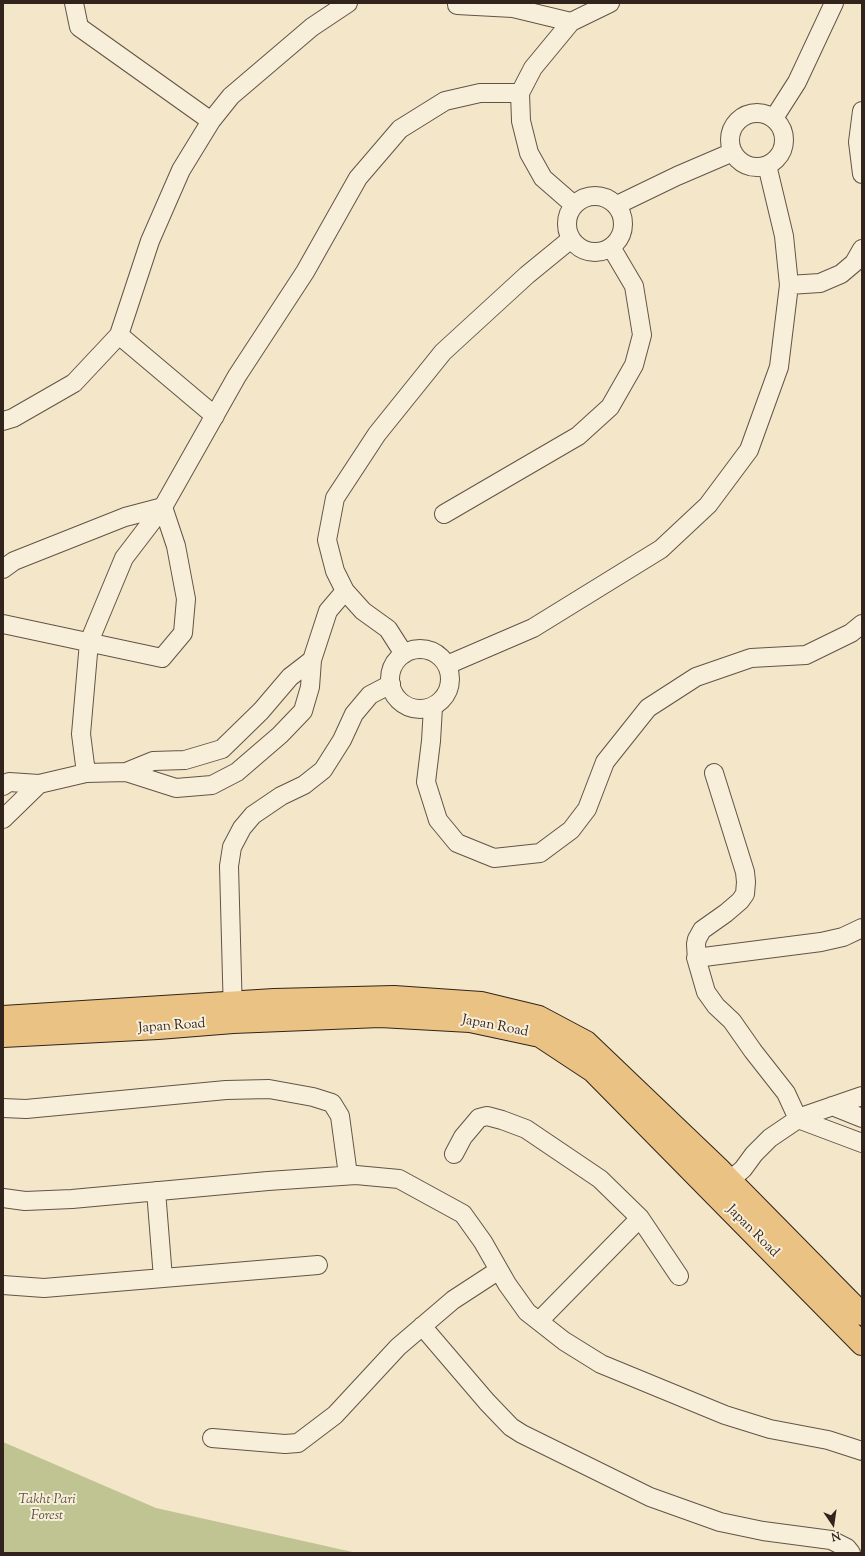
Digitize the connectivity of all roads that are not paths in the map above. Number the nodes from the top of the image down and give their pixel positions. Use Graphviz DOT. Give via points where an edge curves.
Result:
graph roads {
  1 [pos="74,3"];
  2 [pos="348,3"];
  3 [pos="610,3"];
  4 [pos="834,3"];
  5 [pos="457,4"];
  6 [pos="571,22"];
  7 [pos="520,94"];
  8 [pos="862,111"];
  9 [pos="774,118"];
  10 [pos="211,121"];
  11 [pos="733,152"];
  12 [pos="767,165"];
  13 [pos="862,174"];
  14 [pos="574,205"];
  15 [pos="617,205"];
  16 [pos="571,239"];
  17 [pos="611,248"];
  18 [pos="862,249"];
  19 [pos="789,285"];
  20 [pos="119,335"];
  21 [pos="215,416"];
  22 [pos="3,421"];
  23 [pos="164,507"];
  24 [pos="444,514"];
  25 [pos="3,569"];
  26 [pos="345,591"];
  27 [pos="3,624"];
  28 [pos="862,624"];
  29 [pos="89,642"];
  30 [pos="404,654"];
  31 [pos="312,660"];
  32 [pos="447,665"];
  33 [pos="390,684"];
  34 [pos="433,707"];
  35 [pos="126,772"];
  36 [pos="86,773"];
  37 [pos="714,773"];
  38 [pos="39,784"];
  39 [pos="3,786"];
  40 [pos="3,819"];
  41 [pos="862,928"];
  42 [pos="696,958"];
  43 [pos="233,1012"];
  44 [pos="3,1017"];
  45 [pos="3,1036"];
  46 [pos="860,1098"];
  47 [pos="832,1106"];
  48 [pos="3,1108"];
  49 [pos="862,1118"];
  50 [pos="798,1119"];
  51 [pos="862,1143"];
  52 [pos="454,1154"];
  53 [pos="348,1175"];
  54 [pos="722,1187"];
  55 [pos="156,1191"];
  56 [pos="3,1198"];
  57 [pos="640,1218"];
  58 [pos="318,1265"];
  59 [pos="499,1270"];
  60 [pos="679,1276"];
  61 [pos="163,1278"];
  62 [pos="3,1285"];
  63 [pos="862,1314"];
  64 [pos="539,1321"];
  65 [pos="422,1326"];
  66 [pos="862,1344"];
  67 [pos="212,1438"];
  68 [pos="862,1451"];
  69 [pos="851,1553"];
  1 -- 10 [label="street" via="79,27"];
  2 -- 10 [label="street" via="312,27 231,96"];
  3 -- 6 [label="street"];
  4 -- 9 [label="street" via="797,82"];
  5 -- 6 [label="street" via="513,8"];
  6 -- 7 [label="street" via="533,68"];
  7 -- 14 [label="street" via="521,121 529,153 543,178"];
  7 -- 21 [label="street" via="480,93 445,101 400,128 358,178 305,272 237,376"];
  8 -- 13 [label="street" via="858,142"];
  9 -- 11 [label="street" via="756,112 747,114 739,120 730,135"];
  9 -- 12 [label="street" via="784,134 784,143 782,152"];
  10 -- 20 [label="street" via="181,170 150,241"];
  11 -- 12 [label="street" via="744,164"];
  11 -- 15 [label="street"];
  12 -- 19 [label="street" via="784,236"];
  14 -- 15 [label="street" via="591,195 610,199"];
  14 -- 16 [label="street" via="566,222"];
  15 -- 17 [label="street" via="624,223 618,241"];
  16 -- 17 [label="street" via="585,250 594,252"];
  16 -- 26 [label="street" via="443,352 377,434 335,498 327,540 335,571"];
  17 -- 24 [label="street" via="634,286 642,335 634,365 610,407 578,436"];
  18 -- 19 [label="street" via="854,263 841,274 820,283"];
  19 -- 32 [label="street" via="779,367 749,450 708,505 661,549 533,628"];
  20 -- 21 [label="street"];
  20 -- 22 [label="street" via="74,383 13,418"];
  21 -- 23 [label="street"];
  23 -- 25 [label="street" via="125,517 14,562"];
  23 -- 29 [label="street" via="124,558"];
  23 -- 29 [label="street" via="176,546 186,599 184,633 162,658"];
  26 -- 30 [label="street" via="363,611 388,629"];
  26 -- 31 [label="street" via="328,611"];
  27 -- 29 [label="street"];
  28 -- 34 [label="street" via="851,633 806,655 750,658 696,676 648,708 605,762 587,809 571,830 540,853 494,858 457,843 438,820 426,782 432,740"];
  29 -- 36 [label="street" via="81,734"];
  30 -- 32 [label="street" via="413,650 428,651 441,657"];
  30 -- 33 [label="street" via="393,667"];
  31 -- 35 [label="street" via="290,677 261,711 222,749 185,760 153,761"];
  31 -- 35 [label="street" via="310,687 303,711 280,735 237,772 212,785 176,788"];
  32 -- 34 [label="street" via="450,684 447,693"];
  33 -- 34 [label="street" via="398,700 406,706 414,709"];
  33 -- 43 [label="street" via="370,695 354,714 342,740 323,770 304,785 252,815 232,846 229,866"];
  35 -- 36 [label="street"];
  36 -- 38 [label="street"];
  37 -- 42 [label="street" via="745,872 745,894 726,913 702,930 696,944"];
  38 -- 39 [label="street" via="9,782"];
  38 -- 40 [label="street"];
  41 -- 42 [label="street" via="843,937 821,942"];
  42 -- 50 [label="street" via="710,1000 732,1021 786,1093"];
  43 -- 44 [label="main road, Japan Road"];
  43 -- 45 [label="main road, Japan Road" via="158,1028"];
  43 -- 54 [label="main road, Japan Road" via="470,1021 540,1036 593,1071"];
  46 -- 47 [label="street"];
  47 -- 49 [label="street"];
  47 -- 50 [label="street"];
  48 -- 53 [label="street" via="26,1109 226,1090 269,1089 313,1097 332,1103 340,1116"];
  50 -- 51 [label="street"];
  50 -- 54 [label="street" via="770,1138 743,1169"];
  52 -- 57 [label="street" via="463,1137 479,1118 487,1116 502,1120 526,1129 600,1179"];
  53 -- 55 [label="street"];
  53 -- 59 [label="street" via="399,1179 463,1214"];
  54 -- 63 [label="main road, Japan Road"];
  54 -- 66 [label="main road, Japan Road"];
  55 -- 56 [label="street" via="72,1199 25,1201"];
  55 -- 61 [label="street"];
  57 -- 60 [label="street"];
  57 -- 64 [label="street"];
  58 -- 61 [label="street"];
  59 -- 64 [label="street" via="527,1312"];
  59 -- 65 [label="street" via="452,1300"];
  61 -- 62 [label="street" via="44,1288"];
  64 -- 68 [label="street" via="564,1341 601,1364 725,1415"];
  65 -- 67 [label="street" via="398,1347 335,1415 298,1443"];
  65 -- 69 [label="street" via="487,1402 511,1427 522,1434 650,1497 720,1522 831,1540 847,1548"];
}
